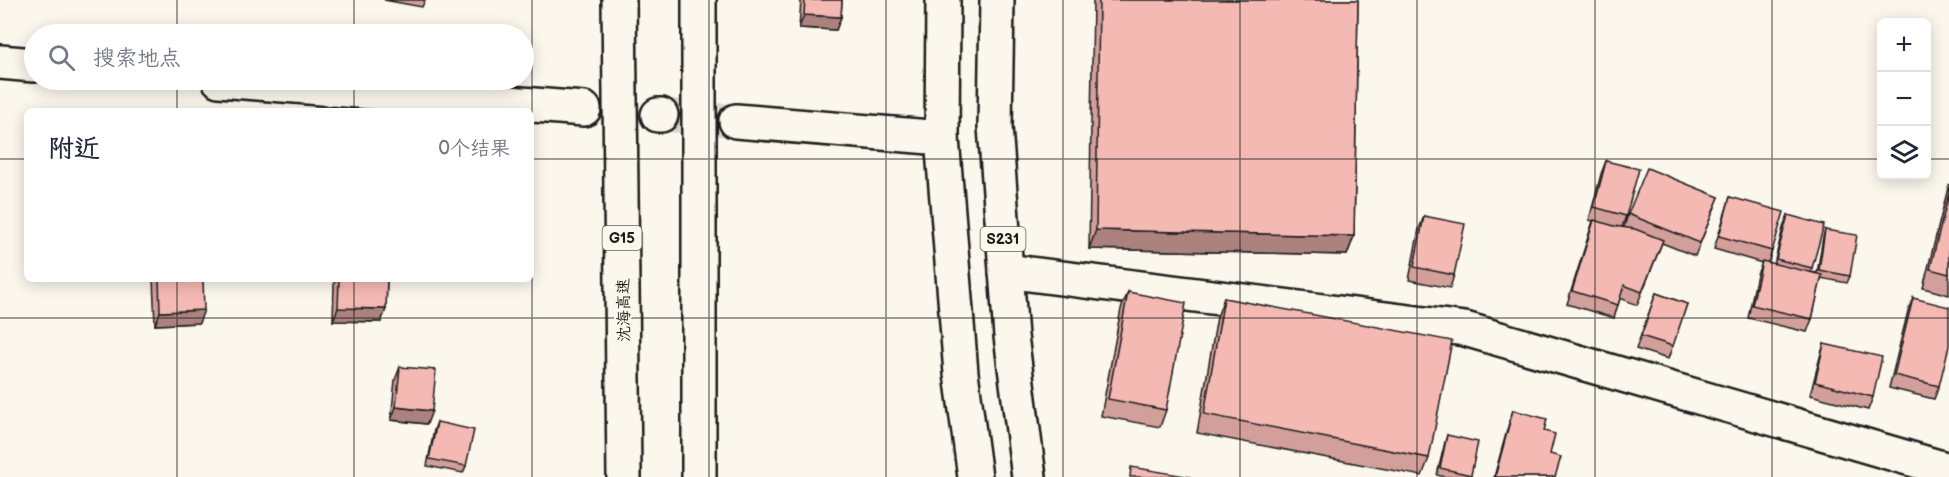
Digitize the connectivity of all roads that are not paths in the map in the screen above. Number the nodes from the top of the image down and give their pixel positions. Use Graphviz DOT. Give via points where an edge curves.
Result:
graph roads {
  1 [pos="619,0"];
  2 [pos="699,0"];
  3 [pos="943,0"];
  4 [pos="997,0"];
  5 [pos="0,62"];
  6 [pos="24,64"];
  7 [pos="345,90"];
  8 [pos="584,109"];
  9 [pos="736,121"];
  10 [pos="942,138"];
  11 [pos="1006,271"];
  12 [pos="1949,470"];
  13 [pos="624,477"];
  14 [pos="699,477"];
  15 [pos="975,477"];
  16 [pos="1029,477"];
  1 -- 13 [label="main road, 沈海高速 / G15"];
  2 -- 14 [label="main road"];
  3 -- 10 [label="main road"];
  4 -- 11 [label="main road, S231" via="994,127"];
  5 -- 6 [label="main road"];
  7 -- 8 [label="main road"];
  9 -- 10 [label="main road"];
  10 -- 15 [label="main road"];
  11 -- 12 [label="main road" via="1466,329"];
  11 -- 16 [label="main road, S231"];
}
